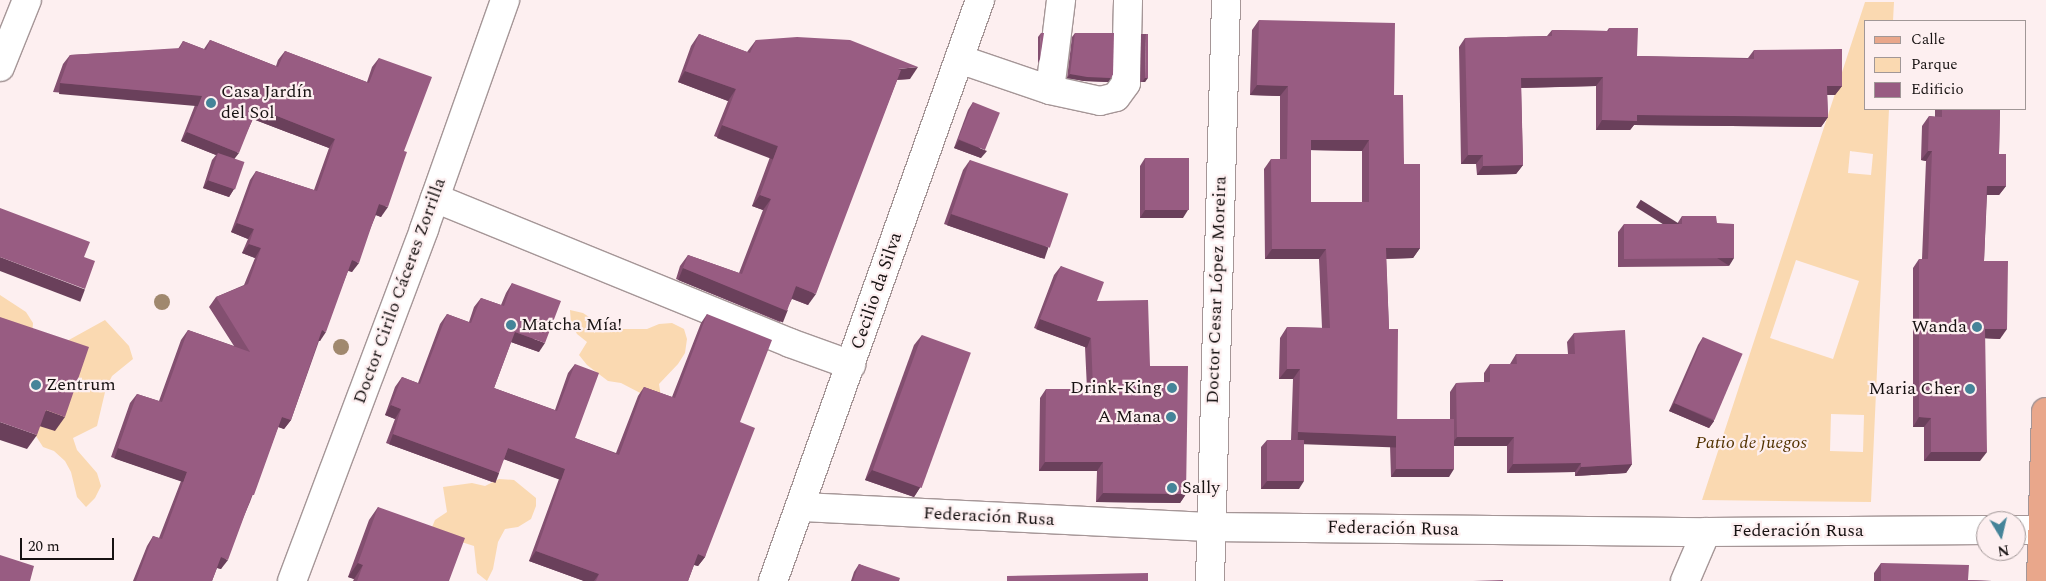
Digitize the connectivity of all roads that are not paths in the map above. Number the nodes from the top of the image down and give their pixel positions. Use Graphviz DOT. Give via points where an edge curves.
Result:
graph roads {
  1 [pos="27,0"];
  2 [pos="505,0"];
  3 [pos="980,0"];
  4 [pos="1062,0"];
  5 [pos="1128,0"];
  6 [pos="1226,0"];
  7 [pos="959,59"];
  8 [pos="0,67"];
  9 [pos="1050,90"];
  10 [pos="435,198"];
  11 [pos="851,365"];
  12 [pos="2046,412"];
  13 [pos="801,508"];
  14 [pos="1210,527"];
  15 [pos="1976,530"];
  16 [pos="2026,530"];
  17 [pos="2044,530"];
  18 [pos="1706,532"];
  19 [pos="292,581"];
  20 [pos="773,581"];
  21 [pos="1210,581"];
  22 [pos="1685,581"];
  23 [pos="2041,581"];
  1 -- 8 [label="street"];
  2 -- 10 [label="street, Doctor Cirilo Cáceres Zorrilla"];
  3 -- 7 [label="street, Cecilio da Silva"];
  4 -- 9 [label="street"];
  5 -- 9 [label="street" via="1126,83 1116,97 1100,101"];
  6 -- 14 [label="street, Doctor Cesar López Moreira"];
  7 -- 9 [label="street"];
  7 -- 11 [label="street, Cecilio da Silva"];
  10 -- 11 [label="street"];
  10 -- 19 [label="street, Doctor Cirilo Cáceres Zorrilla"];
  11 -- 13 [label="street, Cecilio da Silva"];
  12 -- 17 [label="main road"];
  13 -- 14 [label="street, Federación Rusa"];
  13 -- 20 [label="street, Cecilio da Silva"];
  14 -- 18 [label="street, Federación Rusa"];
  14 -- 21 [label="street, Doctor Cesar López Moreira"];
  15 -- 18 [label="street, Federación Rusa"];
  16 -- 17 [label="street"];
  17 -- 23 [label="main road"];
  18 -- 22 [label="street"];
}
